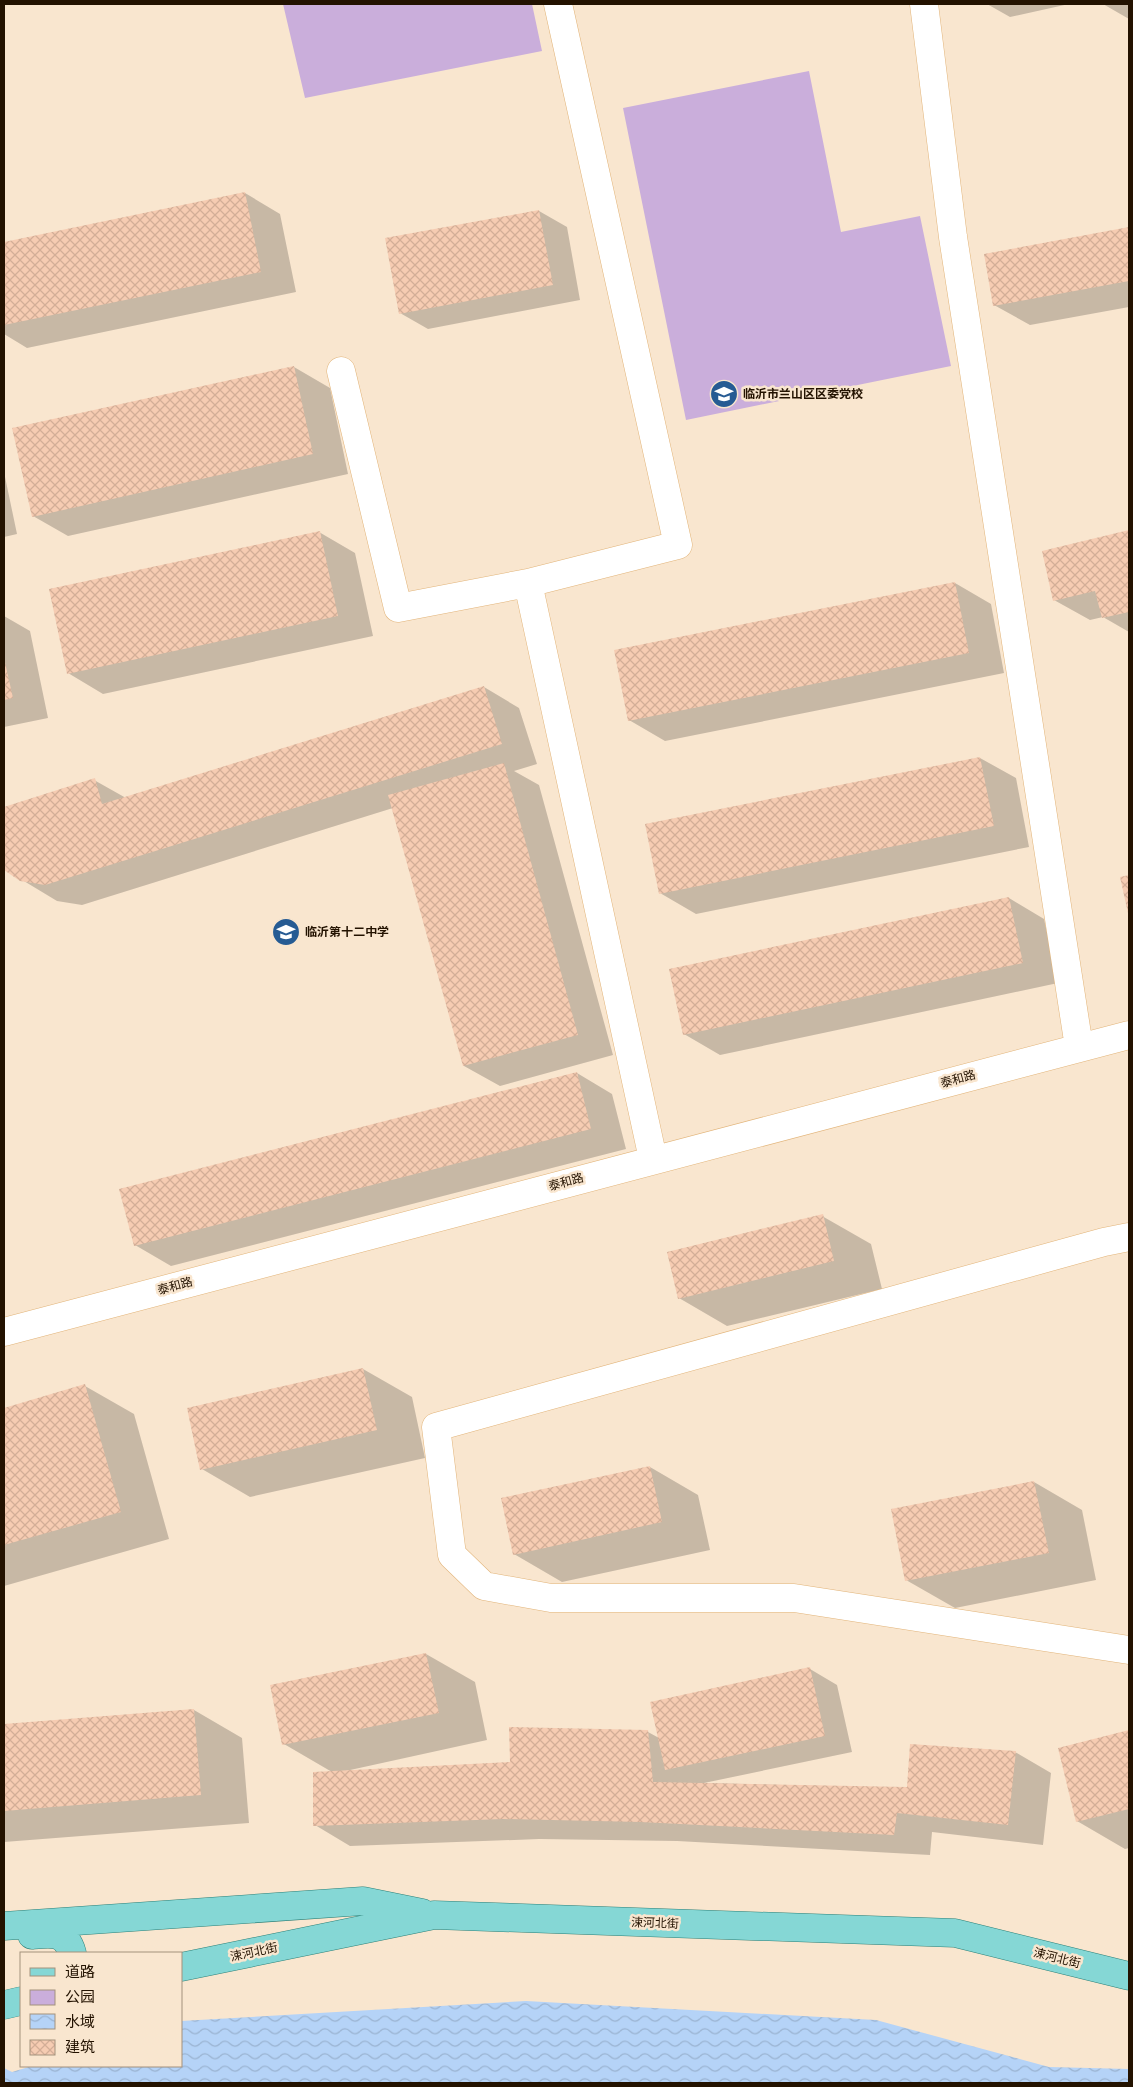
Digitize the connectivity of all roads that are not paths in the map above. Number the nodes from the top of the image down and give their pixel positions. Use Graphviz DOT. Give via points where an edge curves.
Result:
graph roads {
  1 [pos="558,4"];
  2 [pos="924,4"];
  3 [pos="341,371"];
  4 [pos="528,583"];
  5 [pos="1129,1035"];
  6 [pos="1079,1047"];
  7 [pos="652,1159"];
  8 [pos="1129,1237"];
  9 [pos="4,1332"];
  10 [pos="1129,1650"];
  11 [pos="434,1915"];
  12 [pos="4,1926"];
  13 [pos="4,1939"];
  14 [pos="72,1952"];
  15 [pos="182,1968"];
  16 [pos="1129,1976"];
  17 [pos="20,2001"];
  18 [pos="4,2005"];
  1 -- 4 [label="street" via="678,545"];
  2 -- 6 [label="street" via="953,237"];
  3 -- 4 [label="street" via="398,608"];
  4 -- 7 [label="street"];
  5 -- 6 [label="street, 泰和路"];
  6 -- 7 [label="street, 泰和路"];
  7 -- 9 [label="street, 泰和路"];
  8 -- 10 [label="street" via="436,1427 452,1555 484,1586 550,1598 794,1598"];
  11 -- 12 [label="main road" via="363,1901"];
  11 -- 15 [label="main road, 涑河北街"];
  11 -- 16 [label="main road, 涑河北街" via="955,1933"];
  13 -- 14 [label="main road" via="59,1935 68,1942"];
  17 -- 18 [label="main road"];
}
